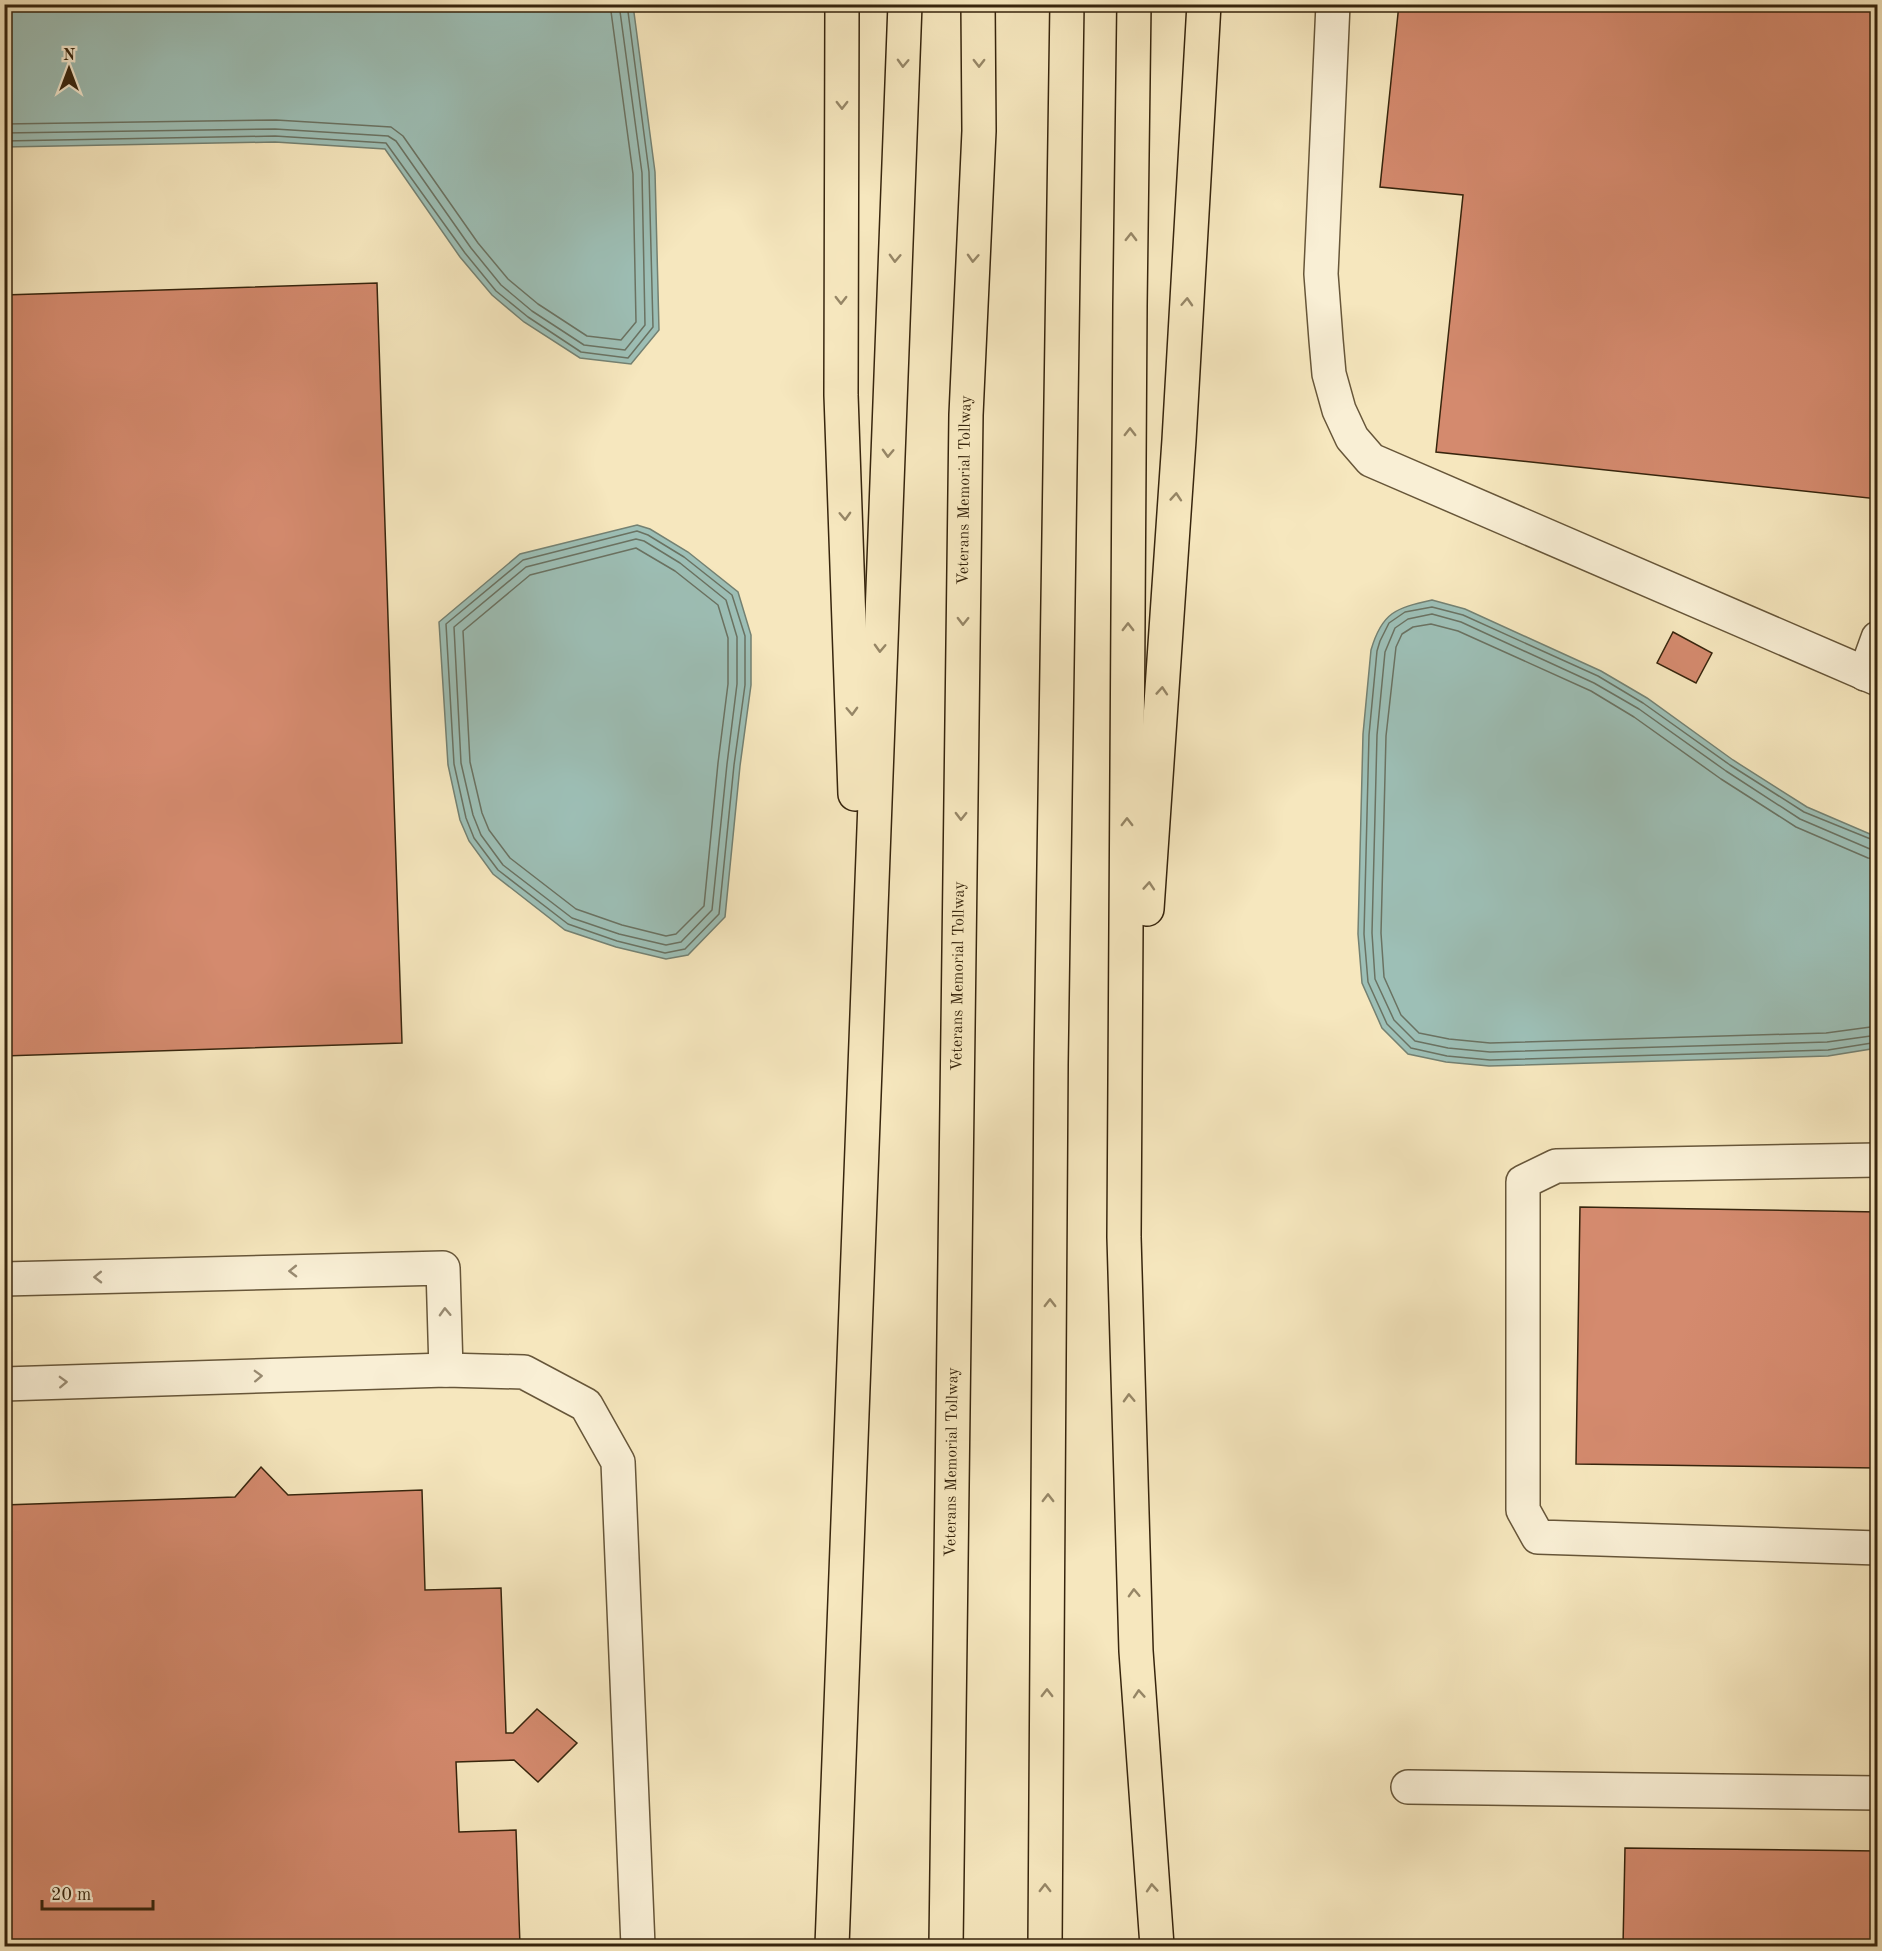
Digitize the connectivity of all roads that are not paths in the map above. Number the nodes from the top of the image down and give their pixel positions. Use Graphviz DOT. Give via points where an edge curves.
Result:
graph roads {
  1 [pos="842,4"];
  2 [pos="905,4"];
  3 [pos="978,4"];
  4 [pos="1067,4"];
  5 [pos="1134,4"];
  6 [pos="1204,4"];
  7 [pos="1333,4"];
  8 [pos="1878,638"];
  9 [pos="1871,677"];
  10 [pos="864,1070"];
  11 [pos="1878,1160"];
  12 [pos="1124,1238"];
  13 [pos="4,1279"];
  14 [pos="446,1370"];
  15 [pos="4,1384"];
  16 [pos="1878,1548"];
  17 [pos="1408,1787"];
  18 [pos="1878,1794"];
  19 [pos="638,1947"];
  20 [pos="832,1947"];
  21 [pos="946,1947"];
  22 [pos="1045,1947"];
  23 [pos="1157,1947"];
  1 -- 10 [label="highway, one-way" via="841,395"];
  2 -- 10 [label="highway, one-way"];
  3 -- 21 [label="highway, Veterans Memorial Tollway, one-way" via="979,131 966,415"];
  22 -- 4 [label="highway, one-way" via="1051,1077"];
  12 -- 5 [label="highway, one-way"];
  12 -- 6 [label="highway, one-way" via="1179,452"];
  7 -- 9 [label="lane" via="1321,274 1329,374 1339,410 1353,438 1371,460"];
  8 -- 9 [label="lane"];
  10 -- 20 [label="highway"];
  11 -- 16 [label="lane" via="1556,1166 1523,1182 1523,1510 1538,1537"];
  23 -- 12 [label="highway, one-way" via="1136,1651"];
  14 -- 13 [label="lane, one-way" via="443,1268"];
  15 -- 14 [label="lane, one-way"];
  14 -- 19 [label="lane" via="524,1372 586,1405 618,1462"];
  17 -- 18 [label="lane"];
}
